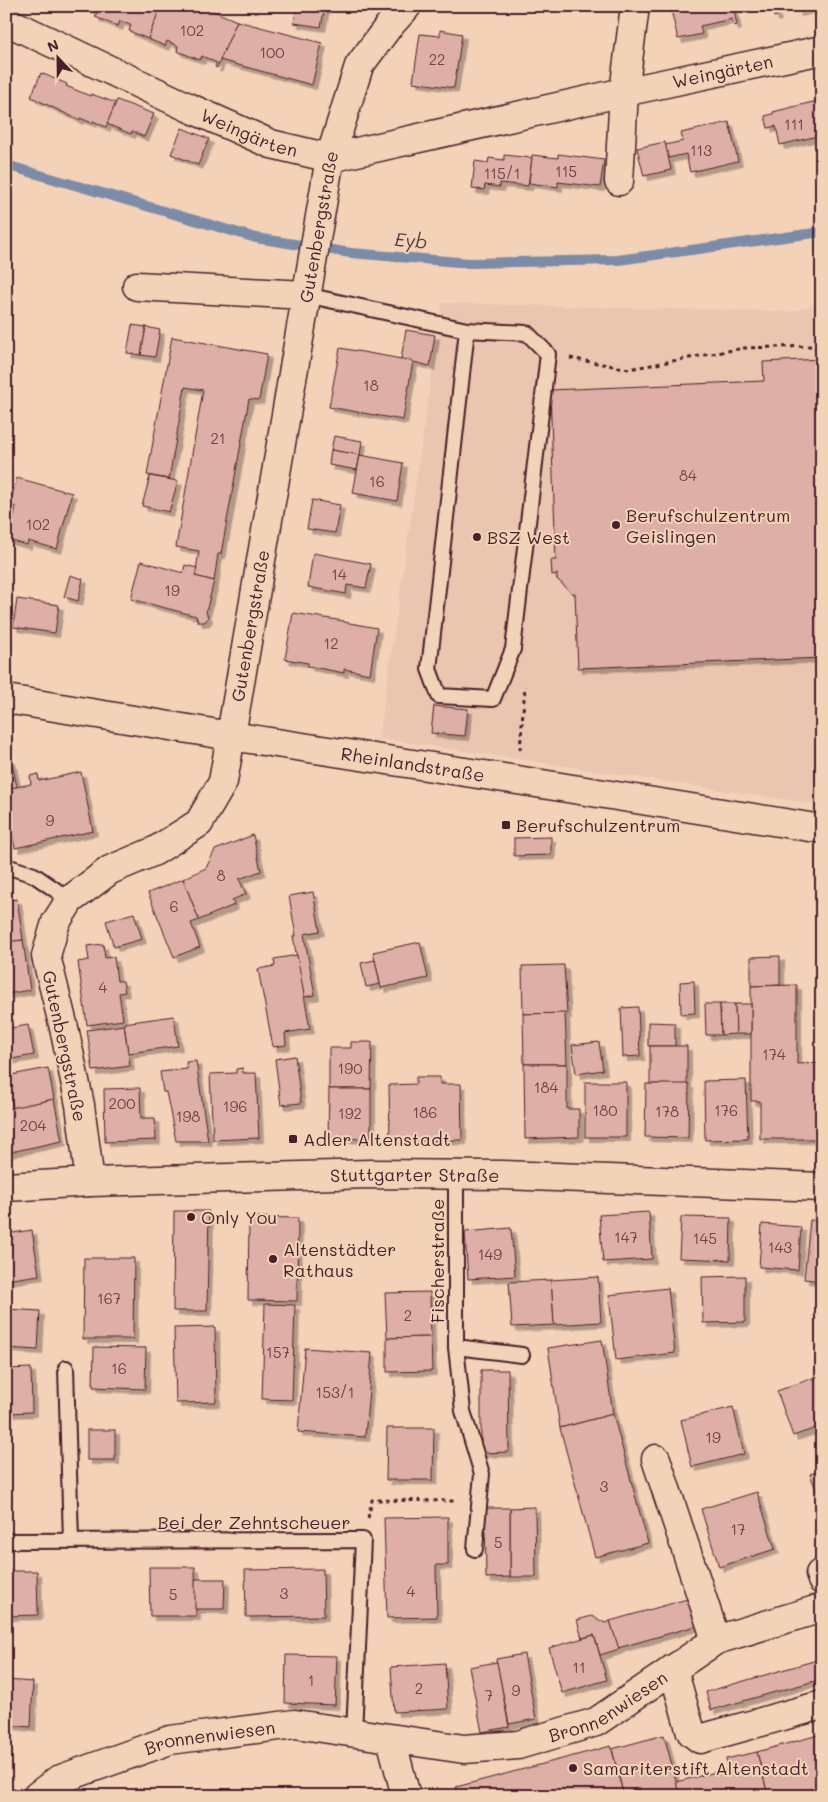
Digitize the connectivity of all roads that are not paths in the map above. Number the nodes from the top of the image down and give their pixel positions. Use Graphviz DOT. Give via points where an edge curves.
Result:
graph roads {
  1 [pos="407,6"];
  2 [pos="635,6"];
  3 [pos="6,21"];
  4 [pos="822,50"];
  5 [pos="624,92"];
  6 [pos="330,158"];
  7 [pos="619,181"];
  8 [pos="308,285"];
  9 [pos="137,286"];
  10 [pos="467,330"];
  11 [pos="6,699"];
  12 [pos="231,736"];
  13 [pos="822,829"];
  14 [pos="6,866"];
  15 [pos="70,900"];
  16 [pos="456,1174"];
  17 [pos="90,1182"];
  18 [pos="6,1187"];
  19 [pos="822,1187"];
  20 [pos="456,1347"];
  21 [pos="522,1356"];
  22 [pos="66,1368"];
  23 [pos="656,1459"];
  24 [pos="6,1541"];
  25 [pos="71,1541"];
  26 [pos="475,1548"];
  27 [pos="822,1573"];
  28 [pos="822,1580"];
  29 [pos="822,1608"];
  30 [pos="716,1640"];
  31 [pos="673,1668"];
  32 [pos="822,1705"];
  33 [pos="354,1733"];
  34 [pos="391,1739"];
  35 [pos="37,1796"];
  36 [pos="406,1796"];
  1 -- 6 [label="street, Gutenbergstraße" via="359,66"];
  2 -- 5 [label="street"];
  3 -- 6 [label="street, Weingärten" via="271,144"];
  4 -- 5 [label="street, Weingärten"];
  5 -- 6 [label="street, Weingärten"];
  5 -- 7 [label="street"];
  6 -- 8 [label="street, Gutenbergstraße"];
  8 -- 9 [label="street"];
  8 -- 10 [label="lane"];
  8 -- 12 [label="street, Gutenbergstraße"];
  10 -- 10 [label="lane" via="429,669 439,696 493,699 513,649 548,354 527,333"];
  11 -- 12 [label="street, Rheinlandstraße"];
  12 -- 13 [label="street, Rheinlandstraße"];
  12 -- 15 [label="street, Gutenbergstraße" via="222,782 199,823 155,851 110,870"];
  14 -- 15 [label="lane" via="34,875"];
  15 -- 17 [label="street, Gutenbergstraße" via="56,922 46,956 80,1105"];
  16 -- 17 [label="street, Stuttgarter Straße"];
  16 -- 19 [label="street, Stuttgarter Straße"];
  16 -- 20 [label="lane, Fischerstraße"];
  17 -- 18 [label="street, Stuttgarter Straße"];
  20 -- 21 [label="lane"];
  20 -- 26 [label="lane, Fischerstraße" via="463,1411 482,1474"];
  22 -- 25 [label="lane"];
  23 -- 30 [label="street"];
  24 -- 25 [label="lane, Bei der Zehntscheuer"];
  25 -- 33 [label="lane, Bei der Zehntscheuer" via="363,1540"];
  27 -- 28 [label="street"];
  29 -- 30 [label="street, Bronnenwiesen"];
  30 -- 31 [label="street, Bronnenwiesen"];
  31 -- 32 [label="street, Bronnenwiesen" via="691,1732 700,1739"];
  31 -- 34 [label="street, Bronnenwiesen" via="596,1722 518,1745 464,1749"];
  33 -- 34 [label="street, Bronnenwiesen"];
  33 -- 35 [label="street, Bronnenwiesen" via="295,1724 170,1740 58,1780"];
  34 -- 36 [label="street"];
}
